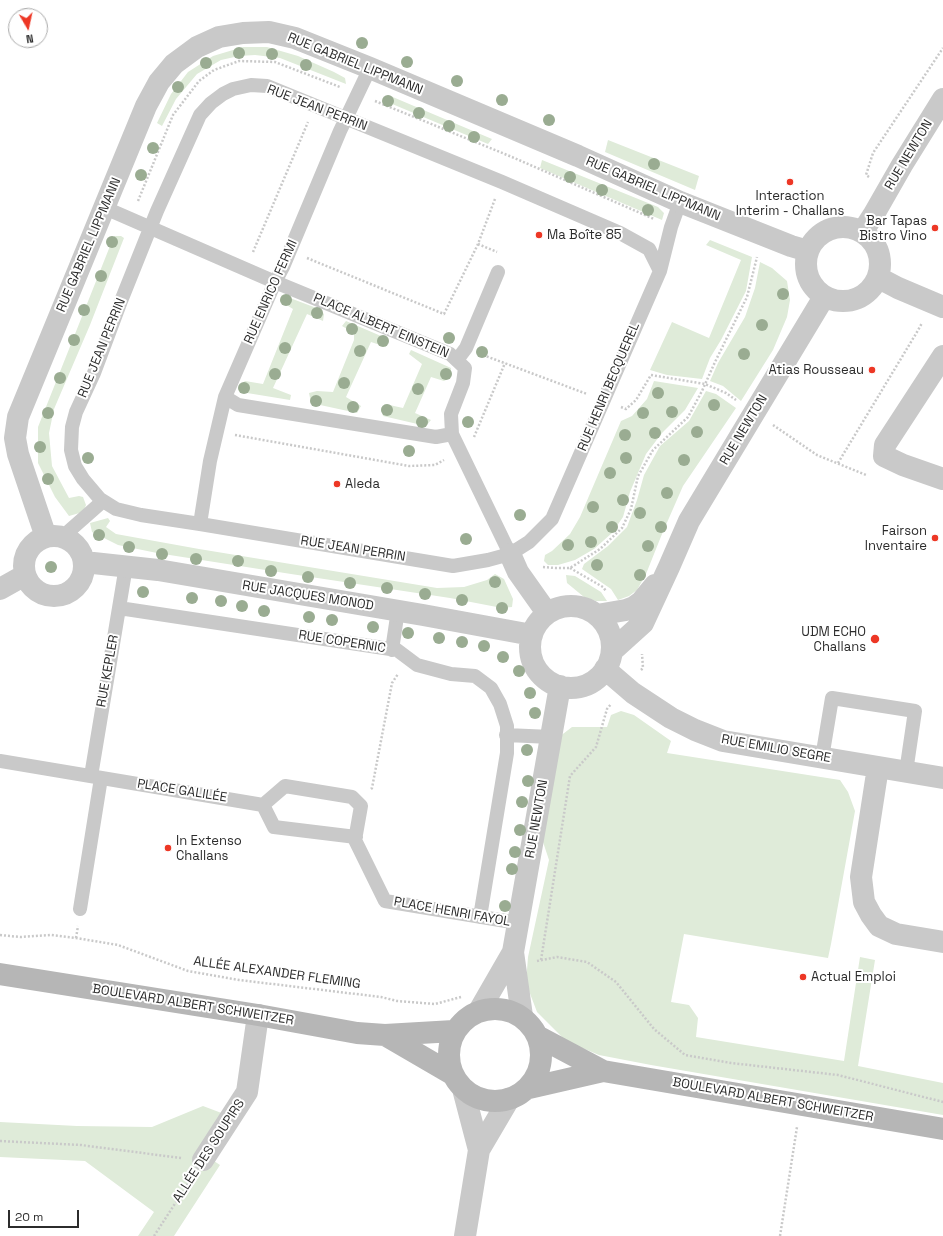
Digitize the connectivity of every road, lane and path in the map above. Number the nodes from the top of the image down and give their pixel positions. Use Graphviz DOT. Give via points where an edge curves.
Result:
graph roads {
  1 [pos="943,48"];
  2 [pos="370,68"];
  3 [pos="943,99"];
  4 [pos="375,101"];
  5 [pos="343,124"];
  6 [pos="364,126"];
  7 [pos="888,190"];
  8 [pos="680,202"];
  9 [pos="105,208"];
  10 [pos="151,228"];
  11 [pos="863,231"];
  12 [pos="765,236"];
  13 [pos="478,244"];
  14 [pos="808,251"];
  15 [pos="283,267"];
  16 [pos="660,271"];
  17 [pos="498,272"];
  18 [pos="878,278"];
  19 [pos="275,282"];
  20 [pos="824,297"];
  21 [pos="937,305"];
  22 [pos="466,348"];
  23 [pos="457,360"];
  24 [pos="505,363"];
  25 [pos="940,365"];
  26 [pos="705,384"];
  27 [pos="225,397"];
  28 [pos="604,400"];
  29 [pos="754,413"];
  30 [pos="229,434"];
  31 [pos="452,434"];
  32 [pos="460,451"];
  33 [pos="838,464"];
  34 [pos="866,475"];
  35 [pos="943,479"];
  36 [pos="103,501"];
  37 [pos="200,524"];
  38 [pos="56,537"];
  39 [pos="84,562"];
  40 [pos="514,563"];
  41 [pos="126,566"];
  42 [pos="670,567"];
  43 [pos="570,568"];
  44 [pos="25,575"];
  45 [pos="0,589"];
  46 [pos="610,597"];
  47 [pos="119,608"];
  48 [pos="398,610"];
  49 [pos="547,613"];
  50 [pos="597,615"];
  51 [pos="532,635"];
  52 [pos="392,650"];
  53 [pos="641,650"];
  54 [pos="409,660"];
  55 [pos="608,660"];
  56 [pos="560,686"];
  57 [pos="625,686"];
  58 [pos="506,735"];
  59 [pos="551,737"];
  60 [pos="822,758"];
  61 [pos="0,761"];
  62 [pos="878,767"];
  63 [pos="906,772"];
  64 [pos="96,777"];
  65 [pos="943,778"];
  66 [pos="358,803"];
  67 [pos="263,805"];
  68 [pos="356,837"];
  69 [pos="80,909"];
  70 [pos="480,917"];
  71 [pos="518,923"];
  72 [pos="0,935"];
  73 [pos="943,942"];
  74 [pos="514,958"];
  75 [pos="541,960"];
  76 [pos="0,974"];
  77 [pos="471,1004"];
  78 [pos="258,1015"];
  79 [pos="522,1016"];
  80 [pos="454,1031"];
  81 [pos="385,1035"];
  82 [pos="539,1037"];
  83 [pos="603,1071"];
  84 [pos="458,1081"];
  85 [pos="529,1088"];
  86 [pos="509,1099"];
  87 [pos="943,1102"];
  88 [pos="800,1105"];
  89 [pos="943,1129"];
  90 [pos="0,1141"];
  91 [pos="479,1150"];
  92 [pos="203,1160"];
  93 [pos="154,1236"];
  94 [pos="465,1236"];
  95 [pos="780,1236"];
  1 -- 7 [label="path" via="873,153 866,175"];
  2 -- 5 [label="lane, RUE ENRICO FERMI"];
  2 -- 8 [label="street, RUE GABRIEL LIPPMANN"];
  2 -- 9 [label="street, RUE GABRIEL LIPPMANN" via="295,38 269,32 219,37 197,47 174,64 159,82 146,106"];
  3 -- 7 [label="street, RUE NEWTON"];
  4 -- 6 [label="path"];
  5 -- 6 [label="lane, RUE JEAN PERRIN"];
  5 -- 10 [label="lane, RUE JEAN PERRIN" via="267,86 233,89 223,94 200,115"];
  5 -- 15 [label="lane, RUE ENRICO FERMI"];
  5 -- 15 [label="path" via="310,117 253,253"];
  6 -- 16 [label="lane, RUE JEAN PERRIN" via="620,233 649,248"];
  7 -- 11 [label="street, RUE NEWTON"];
  8 -- 12 [label="street, RUE GABRIEL LIPPMANN"];
  8 -- 16 [label="lane, RUE HENRI BECQUEREL"];
  9 -- 10 [label="lane, PLACE ALBERT EINSTEIN"];
  9 -- 38 [label="street, RUE GABRIEL LIPPMANN" via="18,417 18,454"];
  10 -- 19 [label="lane, PLACE ALBERT EINSTEIN"];
  10 -- 36 [label="lane, RUE JEAN PERRIN" via="72,427 71,450 74,466"];
  11 -- 14 [label="street" via="842,226 822,232"];
  11 -- 18 [label="street" via="875,243 881,260"];
  12 -- 14 [label="street, RUE GABRIEL LIPPMANN"];
  12 -- 26 [label="path" via="757,257 748,297"];
  13 -- 15 [label="path" via="444,314 308,258 299,274"];
  14 -- 20 [label="street" via="805,266 811,284"];
  15 -- 19 [label="lane, RUE ENRICO FERMI"];
  16 -- 28 [label="lane, RUE HENRI BECQUEREL"];
  17 -- 22 [label="lane"];
  18 -- 20 [label="street" via="866,294 845,302"];
  18 -- 21 [label="street"];
  19 -- 23 [label="lane, PLACE ALBERT EINSTEIN" via="450,354"];
  19 -- 27 [label="lane, RUE ENRICO FERMI"];
  20 -- 29 [label="street, RUE NEWTON"];
  21 -- 33 [label="path" via="917,332"];
  22 -- 23 [label="lane"];
  22 -- 24 [label="path"];
  23 -- 31 [label="lane, PLACE ALBERT EINSTEIN" via="465,368 463,383 451,414"];
  24 -- 28 [label="path"];
  24 -- 32 [label="path" via="474,437"];
  25 -- 35 [label="street" via="885,445 884,456"];
  26 -- 28 [label="path" via="651,375 636,400 626,409"];
  26 -- 29 [label="path" via="726,393"];
  26 -- 43 [label="path" via="688,417 653,450 638,476 631,510 622,528 600,549"];
  27 -- 31 [label="lane" via="238,405 436,437"];
  27 -- 37 [label="lane, RUE ENRICO FERMI" via="210,461"];
  28 -- 40 [label="lane, RUE HENRI BECQUEREL" via="552,519 529,542"];
  29 -- 33 [label="path" via="817,455"];
  29 -- 42 [label="street, RUE NEWTON" via="689,520"];
  30 -- 32 [label="path" via="409,466 435,465"];
  31 -- 32 [label="lane, PLACE ALBERT EINSTEIN"];
  32 -- 40 [label="lane, PLACE ALBERT EINSTEIN"];
  33 -- 34 [label="path"];
  36 -- 37 [label="lane, RUE JEAN PERRIN" via="116,509 133,514"];
  36 -- 38 [label="lane" via="69,531"];
  37 -- 40 [label="lane, RUE JEAN PERRIN" via="453,566 488,560"];
  38 -- 39 [label="street" via="78,547"];
  38 -- 44 [label="street" via="34,542 25,555"];
  39 -- 41 [label="street, RUE JACQUES MONOD"];
  39 -- 44 [label="street" via="82,578 78,584 73,590 58,597 42,595 30,586"];
  40 -- 43 [label="path"];
  40 -- 49 [label="street, PLACE ALBERT EINSTEIN"];
  41 -- 47 [label="lane, RUE KEPLER"];
  41 -- 48 [label="street, RUE JACQUES MONOD"];
  42 -- 50 [label="street, RUE NEWTON" via="634,607"];
  42 -- 55 [label="street, RUE NEWTON" via="643,623"];
  43 -- 46 [label="path" via="603,587"];
  44 -- 45 [label="street"];
  47 -- 52 [label="lane, RUE COPERNIC"];
  47 -- 64 [label="lane, RUE KEPLER"];
  48 -- 51 [label="street, RUE JACQUES MONOD"];
  48 -- 52 [label="lane"];
  49 -- 50 [label="street" via="559,607 572,606 585,608"];
  49 -- 51 [label="street"];
  50 -- 55 [label="street" via="606,625 611,638"];
  51 -- 56 [label="street" via="530,651 535,666 546,679"];
  52 -- 54 [label="lane, RUE COPERNIC" via="397,650"];
  53 -- 57 [label="path" via="643,668"];
  54 -- 58 [label="lane, RUE COPERNIC" via="417,665 451,674 475,676 491,688 500,704 507,726"];
  54 -- 66 [label="path" via="392,682 372,788"];
  55 -- 56 [label="street" via="598,677 590,683"];
  55 -- 57 [label="street, RUE EMILIO SEGRE"];
  56 -- 59 [label="street, RUE NEWTON"];
  57 -- 60 [label="street, RUE EMILIO SEGRE" via="671,718 722,741"];
  57 -- 75 [label="path" via="607,709 596,747 570,776"];
  58 -- 59 [label="lane"];
  58 -- 70 [label="lane, RUE COPERNIC" via="506,753"];
  59 -- 71 [label="street, RUE NEWTON"];
  60 -- 62 [label="street, RUE EMILIO SEGRE"];
  60 -- 63 [label="lane" via="832,698 915,711"];
  61 -- 64 [label="lane, PLACE GALILÉE"];
  62 -- 63 [label="street, RUE EMILIO SEGRE"];
  62 -- 73 [label="street" via="861,877 864,902 878,926 896,934"];
  63 -- 65 [label="street, RUE EMILIO SEGRE"];
  64 -- 67 [label="lane, PLACE GALILÉE"];
  64 -- 69 [label="lane"];
  66 -- 67 [label="lane" via="352,797 285,786"];
  66 -- 68 [label="lane" via="361,806"];
  67 -- 68 [label="lane" via="274,827"];
  68 -- 70 [label="lane, PLACE HENRI FAYOL" via="355,840 385,901"];
  70 -- 71 [label="lane, PLACE HENRI FAYOL"];
  71 -- 74 [label="street, RUE NEWTON"];
  72 -- 77 [label="path, ALLÉE ALEXANDER FLEMING" via="51,935 118,945 188,971 239,980 397,1001"];
  74 -- 75 [label="path"];
  74 -- 77 [label="street, RUE NEWTON"];
  74 -- 79 [label="street, RUE NEWTON"];
  75 -- 87 [label="path" via="558,957 587,962 616,982 654,1029 685,1055 838,1075"];
  76 -- 78 [label="main road, BOULEVARD ALBERT SCHWEITZER"];
  77 -- 79 [label="main road" via="509,1009"];
  77 -- 80 [label="main road" via="465,1019"];
  78 -- 81 [label="main road, BOULEVARD ALBERT SCHWEITZER" via="357,1033"];
  78 -- 92 [label="street, ALLÉE DES SOUPIRS" via="247,1092"];
  79 -- 82 [label="main road"];
  80 -- 81 [label="main road, BOULEVARD ALBERT SCHWEITZER"];
  80 -- 84 [label="main road" via="449,1045 448,1060"];
  81 -- 84 [label="main road, BOULEVARD ALBERT SCHWEITZER"];
  82 -- 83 [label="main road, BOULEVARD ALBERT SCHWEITZER"];
  82 -- 85 [label="main road" via="541,1061"];
  83 -- 85 [label="main road, BOULEVARD ALBERT SCHWEITZER"];
  83 -- 88 [label="main road, BOULEVARD ALBERT SCHWEITZER"];
  84 -- 86 [label="main road" via="477,1098 493,1101"];
  84 -- 91 [label="street"];
  85 -- 86 [label="main road"];
  86 -- 91 [label="street"];
  88 -- 89 [label="main road, BOULEVARD ALBERT SCHWEITZER"];
  88 -- 95 [label="path"];
  90 -- 92 [label="path" via="81,1145"];
  91 -- 94 [label="street"];
  92 -- 93 [label="path, ALLÉE DES SOUPIRS"];
}
